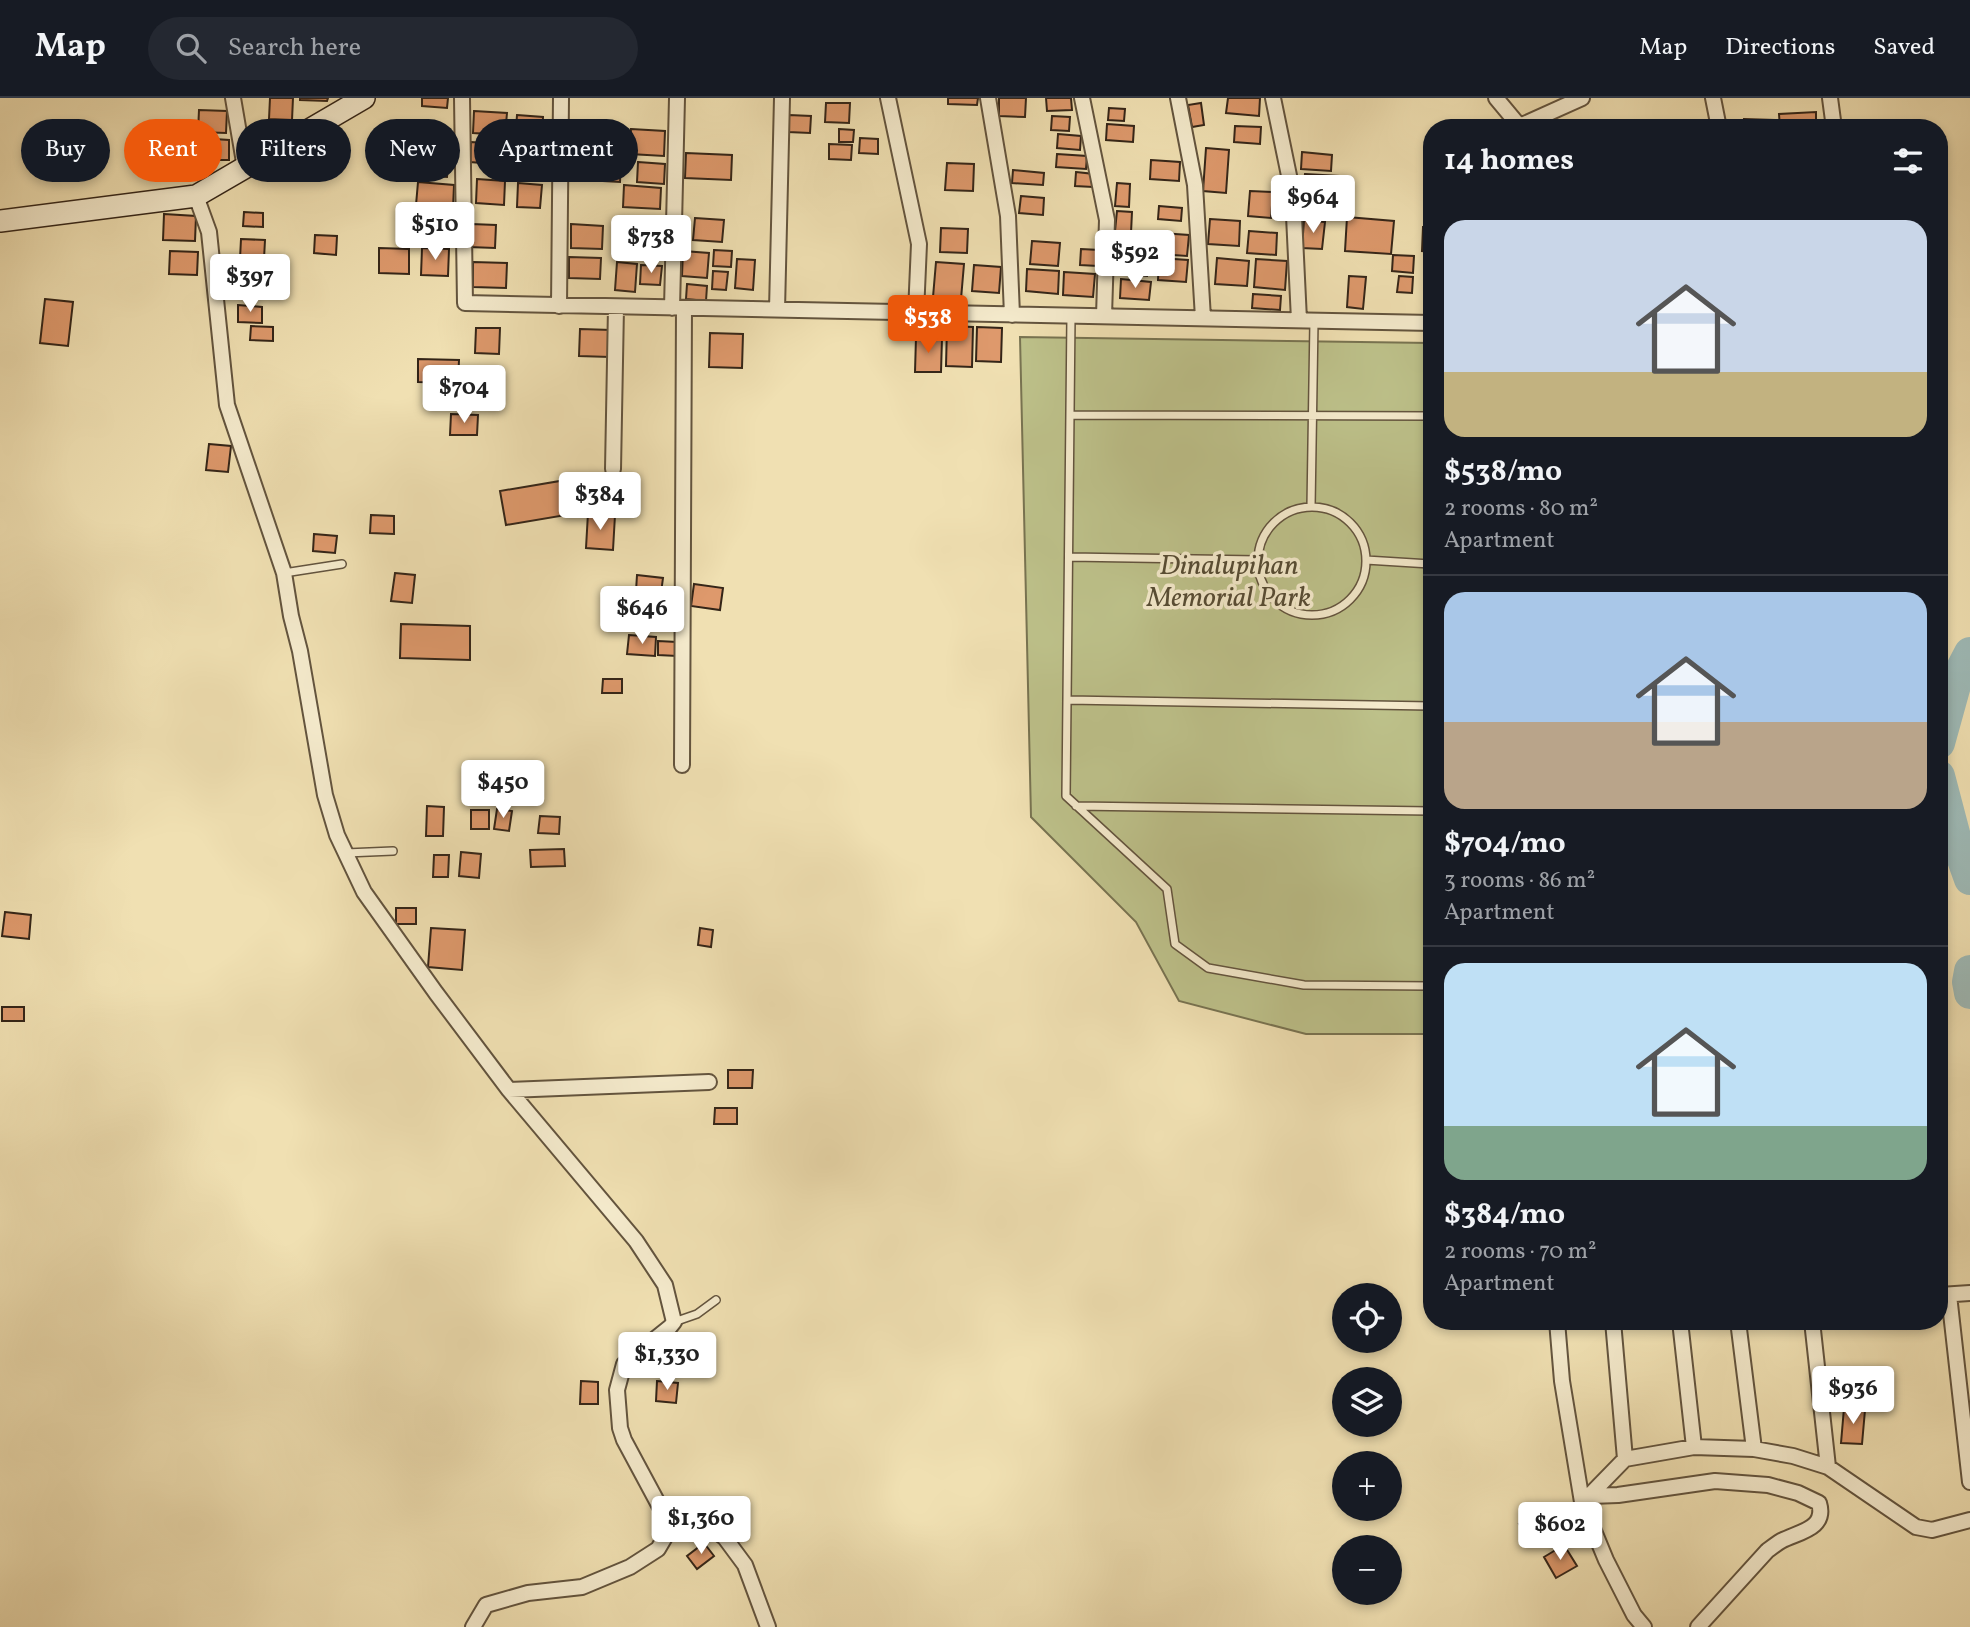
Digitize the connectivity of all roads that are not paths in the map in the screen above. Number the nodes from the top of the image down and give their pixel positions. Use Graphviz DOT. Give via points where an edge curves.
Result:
graph roads {
  1 [pos="233,98"];
  2 [pos="462,98"];
  3 [pos="561,98"];
  4 [pos="677,98"];
  5 [pos="782,98"];
  6 [pos="888,98"];
  7 [pos="988,98"];
  8 [pos="1082,98"];
  9 [pos="1178,98"];
  10 [pos="1273,98"];
  11 [pos="1496,98"];
  12 [pos="1582,98"];
  13 [pos="1713,98"];
  14 [pos="1830,98"];
  15 [pos="353,101"];
  16 [pos="237,119"];
  17 [pos="324,119"];
  18 [pos="1513,119"];
  19 [pos="1537,119"];
  20 [pos="1718,119"];
  21 [pos="1833,119"];
  22 [pos="236,173"];
  23 [pos="195,197"];
  24 [pos="0,222"];
  25 [pos="559,306"];
  26 [pos="616,307"];
  27 [pos="678,308"];
  28 [pos="777,310"];
  29 [pos="916,313"];
  30 [pos="1012,315"];
  31 [pos="1071,316"];
  32 [pos="1104,317"];
  33 [pos="1203,318"];
  34 [pos="1307,320"];
  35 [pos="1423,323"];
  36 [pos="1070,415"];
  37 [pos="1311,416"];
  38 [pos="1423,416"];
  39 [pos="613,469"];
  40 [pos="1311,507"];
  41 [pos="1070,557"];
  42 [pos="1257,560"];
  43 [pos="1366,560"];
  44 [pos="342,564"];
  45 [pos="1423,564"];
  46 [pos="284,573"];
  47 [pos="1068,700"];
  48 [pos="1423,706"];
  49 [pos="682,765"];
  50 [pos="1076,806"];
  51 [pos="1423,811"];
  52 [pos="393,851"];
  53 [pos="345,853"];
  54 [pos="1423,986"];
  55 [pos="709,1082"];
  56 [pos="509,1090"];
  57 [pos="1970,1293"];
  58 [pos="1948,1295"];
  59 [pos="716,1300"];
  60 [pos="674,1322"];
  61 [pos="1948,1324"];
  62 [pos="1558,1330"];
  63 [pos="1614,1330"];
  64 [pos="1681,1330"];
  65 [pos="1739,1330"];
  66 [pos="1813,1330"];
  67 [pos="1695,1447"];
  68 [pos="1754,1449"];
  69 [pos="1625,1459"];
  70 [pos="1828,1467"];
  71 [pos="1970,1482"];
  72 [pos="1586,1499"];
  73 [pos="675,1520"];
  74 [pos="1970,1520"];
  75 [pos="473,1627"];
  76 [pos="768,1627"];
  77 [pos="1644,1627"];
  78 [pos="1698,1627"];
  1 -- 16 [label="street"];
  2 -- 25 [label="street" via="466,303"];
  3 -- 25 [label="street"];
  4 -- 27 [label="street"];
  5 -- 28 [label="street"];
  6 -- 29 [label="street" via="919,244"];
  7 -- 30 [label="street" via="1008,216"];
  8 -- 32 [label="street" via="1107,220"];
  9 -- 33 [label="street" via="1195,185"];
  10 -- 34 [label="street" via="1293,195"];
  11 -- 18 [label="street"];
  12 -- 19 [label="street"];
  13 -- 20 [label="street"];
  14 -- 21 [label="street"];
  15 -- 17 [label="street"];
  22 -- 23 [label="street"];
  23 -- 24 [label="street"];
  23 -- 46 [label="street" via="209,232 227,405"];
  25 -- 26 [label="street"];
  26 -- 27 [label="street"];
  26 -- 39 [label="street"];
  27 -- 28 [label="street"];
  27 -- 49 [label="street"];
  28 -- 29 [label="street"];
  29 -- 30 [label="street"];
  30 -- 31 [label="street"];
  31 -- 32 [label="street"];
  31 -- 36 [label="lane"];
  32 -- 33 [label="street"];
  33 -- 34 [label="street"];
  34 -- 35 [label="street"];
  34 -- 37 [label="lane"];
  36 -- 37 [label="lane"];
  36 -- 41 [label="lane"];
  37 -- 38 [label="lane"];
  37 -- 40 [label="lane"];
  40 -- 42 [label="lane" via="1280,516 1265,531"];
  40 -- 43 [label="lane" via="1340,514 1356,528"];
  41 -- 42 [label="lane"];
  41 -- 47 [label="lane"];
  42 -- 43 [label="lane" via="1264,588 1276,603 1294,613 1317,616 1339,609 1357,593"];
  43 -- 45 [label="lane"];
  44 -- 46 [label="lane"];
  46 -- 53 [label="street" via="325,795"];
  47 -- 48 [label="lane"];
  47 -- 50 [label="lane" via="1066,796"];
  50 -- 51 [label="lane"];
  50 -- 54 [label="lane" via="1167,889 1175,944 1208,968 1304,985"];
  52 -- 53 [label="lane"];
  53 -- 56 [label="street" via="364,892"];
  55 -- 56 [label="street"];
  56 -- 60 [label="street" via="636,1241 665,1285"];
  57 -- 58 [label="street"];
  59 -- 60 [label="lane" via="697,1314"];
  60 -- 73 [label="street" via="624,1364 617,1390 624,1440 660,1507"];
  61 -- 71 [label="street"];
  62 -- 72 [label="street" via="1562,1381"];
  63 -- 69 [label="street"];
  64 -- 67 [label="street"];
  65 -- 68 [label="street"];
  66 -- 70 [label="street"];
  67 -- 68 [label="street"];
  67 -- 69 [label="street"];
  68 -- 70 [label="street"];
  69 -- 72 [label="street"];
  70 -- 74 [label="street" via="1916,1527 1932,1530"];
  72 -- 77 [label="street" via="1606,1560"];
  72 -- 78 [label="street" via="1715,1481 1768,1485 1819,1503 1819,1521 1767,1551"];
  73 -- 75 [label="street" via="658,1549 630,1567 582,1587 528,1593 486,1605"];
  73 -- 76 [label="street" via="710,1526 725,1538 745,1565"];
}
